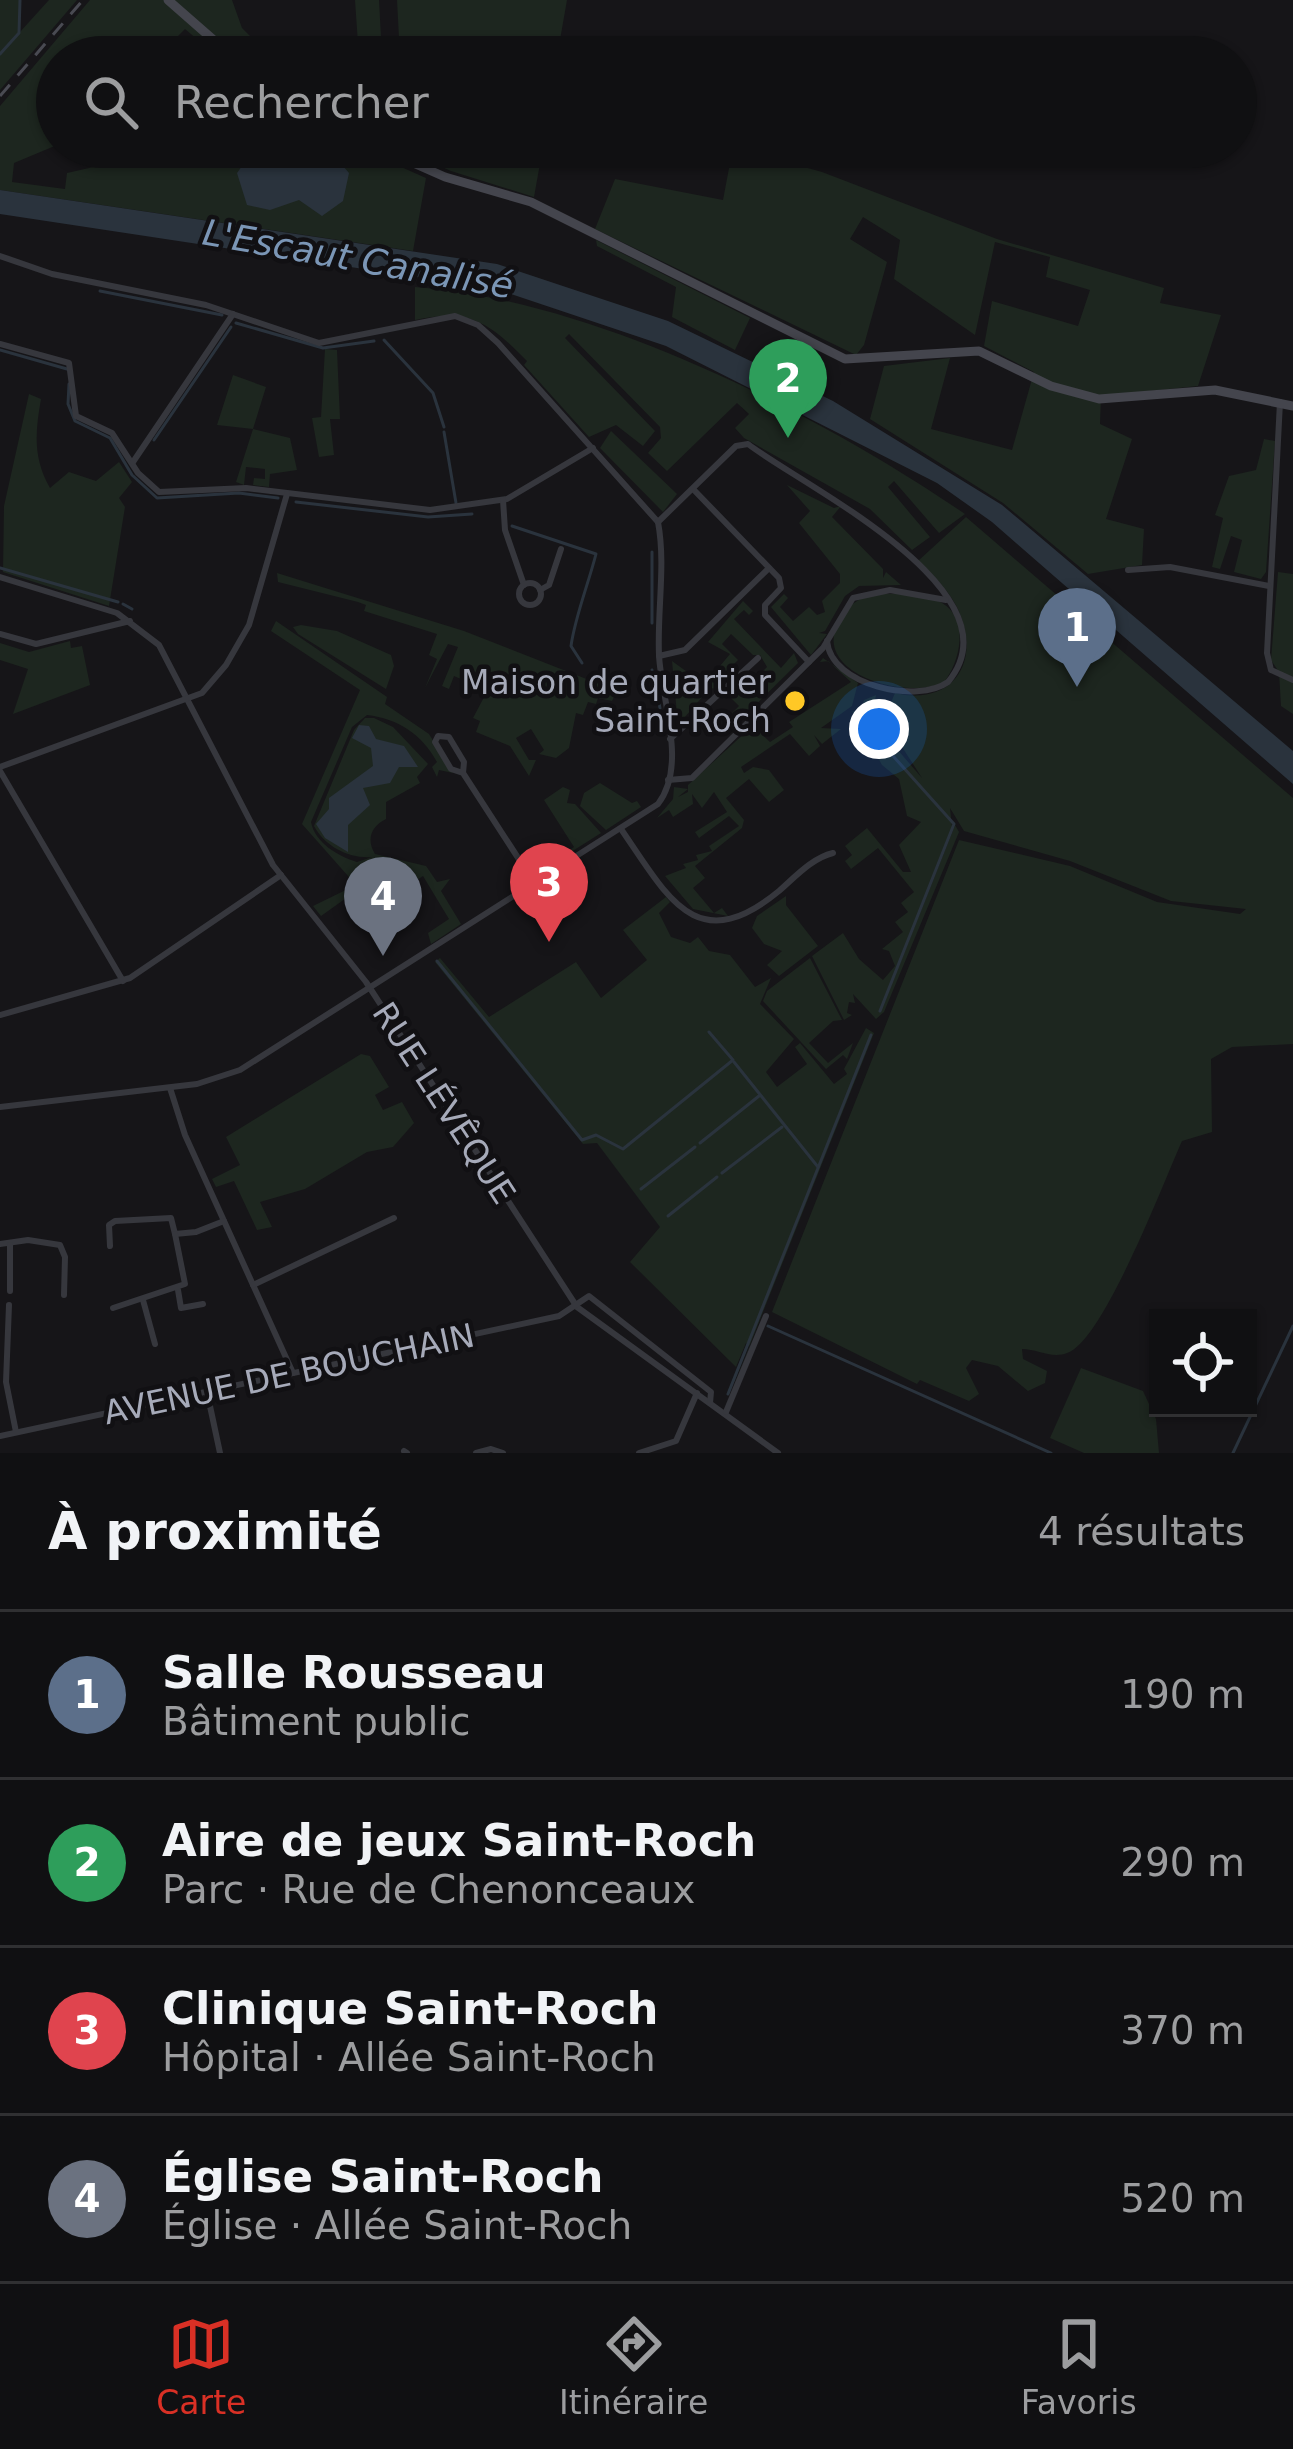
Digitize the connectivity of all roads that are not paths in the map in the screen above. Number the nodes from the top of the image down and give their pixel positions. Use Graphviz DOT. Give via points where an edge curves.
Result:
graph roads {
  1 [pos="168,0"];
  2 [pos="209,36"];
  3 [pos="424,168"];
  4 [pos="0,256"];
  5 [pos="233,314"];
  6 [pos="0,344"];
  7 [pos="1286,404"];
  8 [pos="593,448"];
  9 [pos="133,462"];
  10 [pos="693,489"];
  11 [pos="287,494"];
  12 [pos="503,500"];
  13 [pos="658,522"];
  14 [pos="561,549"];
  15 [pos="769,568"];
  16 [pos="1128,570"];
  17 [pos="0,577"];
  18 [pos="524,585"];
  19 [pos="1269,586"];
  20 [pos="540,590"];
  21 [pos="949,601"];
  22 [pos="132,620"];
  23 [pos="0,634"];
  24 [pos="827,641"];
  25 [pos="659,656"];
  26 [pos="758,658"];
  27 [pos="809,662"];
  28 [pos="1293,680"];
  29 [pos="190,698"];
  30 [pos="670,739"];
  31 [pos="0,769"];
  32 [pos="463,773"];
  33 [pos="668,780"];
  34 [pos="621,829"];
  35 [pos="833,853"];
  36 [pos="281,875"];
  37 [pos="535,884"];
  38 [pos="123,981"];
  39 [pos="371,990"];
  40 [pos="0,1015"];
  41 [pos="170,1088"];
  42 [pos="0,1107"];
  43 [pos="394,1218"];
  44 [pos="224,1220"];
  45 [pos="176,1234"];
  46 [pos="0,1244"];
  47 [pos="10,1245"];
  48 [pos="110,1246"];
  49 [pos="253,1285"];
  50 [pos="178,1290"];
  51 [pos="10,1291"];
  52 [pos="64,1295"];
  53 [pos="143,1300"];
  54 [pos="203,1304"];
  55 [pos="9,1305"];
  56 [pos="577,1307"];
  57 [pos="113,1308"];
  58 [pos="766,1316"];
  59 [pos="155,1344"];
  60 [pos="293,1373"];
  61 [pos="207,1392"];
  62 [pos="697,1393"];
  63 [pos="710,1402"];
  64 [pos="727,1415"];
  65 [pos="16,1433"];
  66 [pos="0,1436"];
  67 [pos="220,1453"];
  68 [pos="476,1453"];
  69 [pos="503,1453"];
  70 [pos="639,1453"];
  71 [pos="778,1453"];
  1 -- 2 [label="street"];
  3 -- 7 [label="street" via="531,202 845,359 979,351 1099,399 1215,390"];
  4 -- 5 [label="street"];
  5 -- 8 [label="street" via="327,344 463,318 490,334"];
  5 -- 9 [label="street"];
  6 -- 9 [label="street" via="69,363 74,412 112,433"];
  7 -- 19 [label="street"];
  8 -- 12 [label="street"];
  8 -- 13 [label="street"];
  9 -- 11 [label="street" via="163,493"];
  10 -- 13 [label="street"];
  10 -- 15 [label="street"];
  10 -- 21 [label="street" via="743,443 845,502"];
  11 -- 12 [label="street" via="430,510"];
  11 -- 29 [label="street" via="249,625 226,665"];
  12 -- 18 [label="street"];
  13 -- 25 [label="street"];
  14 -- 20 [label="street"];
  15 -- 25 [label="street" via="685,650"];
  15 -- 27 [label="street" via="782,584 765,615"];
  16 -- 19 [label="street" via="1170,568"];
  17 -- 22 [label="street"];
  18 -- 20 [label="street"];
  18 -- 20 [label="street" via="519,597 526,605 539,601"];
  19 -- 28 [label="street" via="1269,664"];
  21 -- 24 [label="street" via="907,591 861,594 842,609"];
  21 -- 24 [label="street" via="963,651 954,676 932,692 861,679 832,657"];
  22 -- 23 [label="street" via="36,644"];
  22 -- 29 [label="street, RUE LÉVÊQUE" via="159,644"];
  24 -- 27 [label="street"];
  25 -- 30 [label="street"];
  26 -- 30 [label="street"];
  27 -- 33 [label="street" via="692,778"];
  29 -- 31 [label="street"];
  29 -- 36 [label="street, RUE LÉVÊQUE"];
  30 -- 33 [label="street"];
  31 -- 38 [label="street"];
  32 -- 32 [label="street" via="449,766 438,736 449,737"];
  32 -- 37 [label="street"];
  33 -- 34 [label="street" via="662,801"];
  34 -- 35 [label="street" via="682,908 719,924 748,916"];
  34 -- 37 [label="street"];
  36 -- 38 [label="street"];
  36 -- 39 [label="street, RUE LÉVÊQUE"];
  37 -- 39 [label="street"];
  38 -- 40 [label="street"];
  39 -- 41 [label="street" via="254,1064"];
  39 -- 56 [label="street, RUE LÉVÊQUE"];
  41 -- 42 [label="street"];
  41 -- 44 [label="street"];
  43 -- 49 [label="street"];
  44 -- 45 [label="street"];
  44 -- 49 [label="street"];
  45 -- 48 [label="street" via="171,1218 116,1221"];
  45 -- 50 [label="street" via="185,1284"];
  46 -- 47 [label="street"];
  47 -- 51 [label="street"];
  47 -- 52 [label="street" via="60,1245"];
  49 -- 60 [label="street"];
  50 -- 53 [label="street"];
  50 -- 54 [label="street" via="181,1308"];
  53 -- 57 [label="street"];
  53 -- 59 [label="street"];
  55 -- 65 [label="street" via="6,1377"];
  56 -- 60 [label="street, AVENUE DE BOUCHAIN"];
  56 -- 62 [label="street, RUE LÉVÊQUE"];
  56 -- 63 [label="street" via="589,1296 712,1393"];
  58 -- 64 [label="street"];
  60 -- 61 [label="street, AVENUE DE BOUCHAIN"];
  61 -- 65 [label="street, AVENUE DE BOUCHAIN"];
  61 -- 67 [label="street"];
  62 -- 63 [label="street, RUE LÉVÊQUE"];
  62 -- 70 [label="street" via="676,1441"];
  63 -- 64 [label="street, RUE LÉVÊQUE"];
  64 -- 71 [label="street, RUE LÉVÊQUE"];
  65 -- 66 [label="street, AVENUE DE BOUCHAIN"];
  68 -- 69 [label="street"];
}
